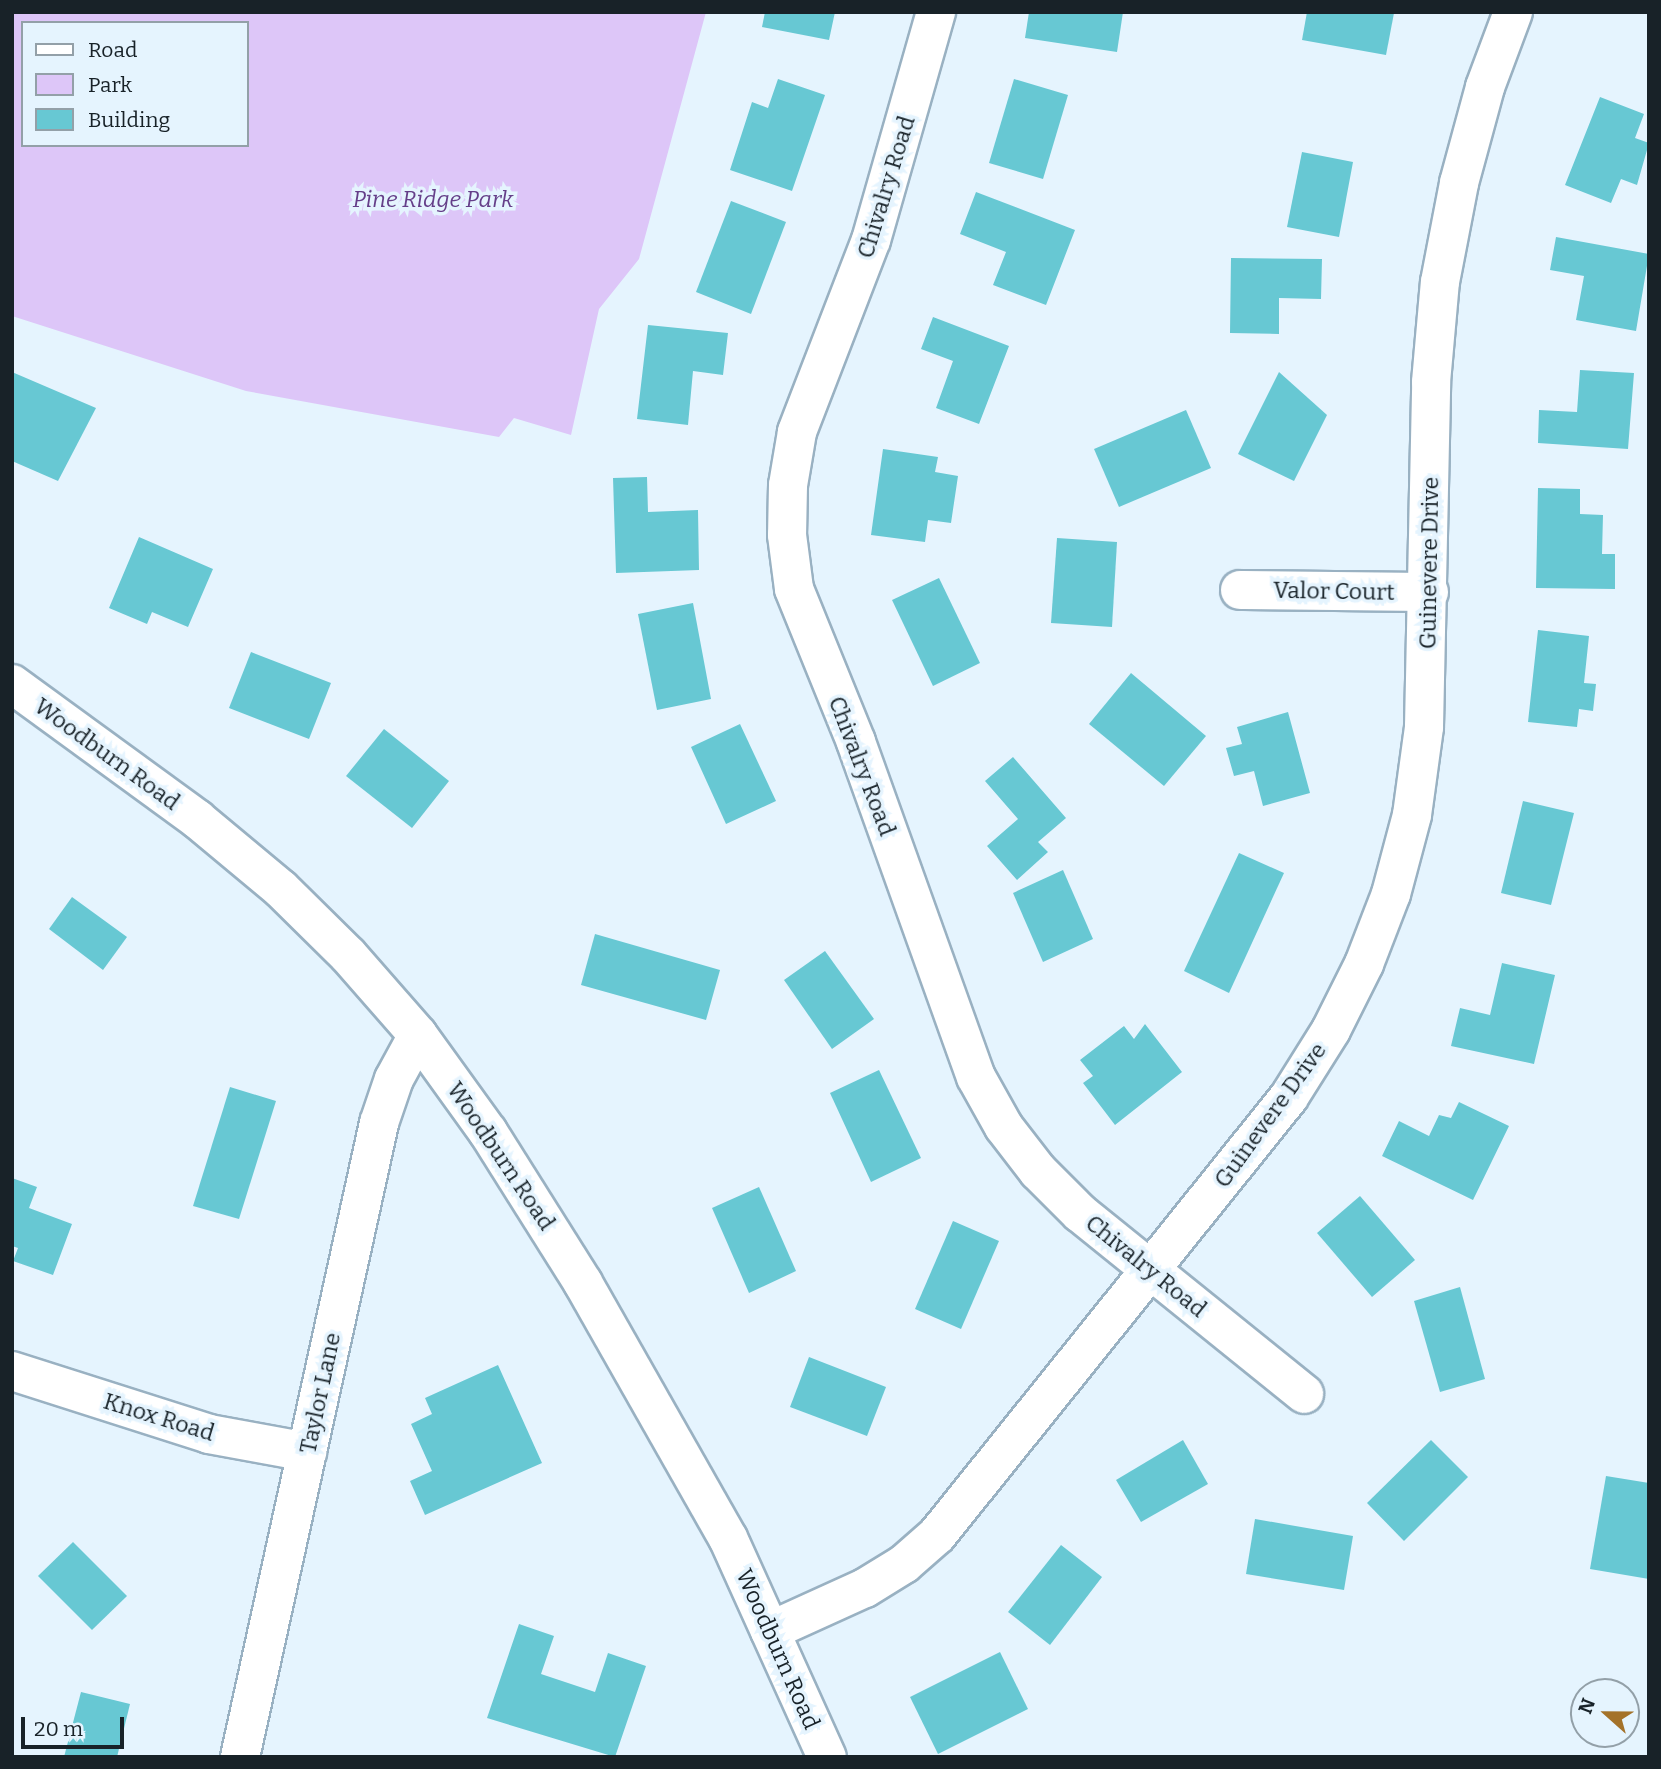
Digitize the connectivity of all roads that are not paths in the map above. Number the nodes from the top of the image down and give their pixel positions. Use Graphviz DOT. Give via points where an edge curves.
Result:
graph roads {
  1 [pos="936,12"];
  2 [pos="1513,12"];
  3 [pos="1240,590"];
  4 [pos="1429,592"];
  5 [pos="12,684"];
  6 [pos="418,1035"];
  7 [pos="1151,1270"];
  8 [pos="12,1371"];
  9 [pos="1304,1394"];
  10 [pos="307,1452"];
  11 [pos="770,1631"];
  12 [pos="240,1757"];
  13 [pos="827,1757"];
  1 -- 7 [label="street, Chivalry Road" via="871,240 797,432 787,523 794,590 856,742 976,1077 1004,1127 1038,1171"];
  2 -- 4 [label="street, Guinevere Drive" via="1485,87 1459,183 1440,282 1432,382"];
  3 -- 4 [label="street, Valor Court"];
  4 -- 7 [label="street, Guinevere Drive" via="1428,678 1412,815 1391,894 1364,964 1331,1030 1289,1097"];
  5 -- 6 [label="street, Woodburn Road" via="197,819 281,889 348,955"];
  6 -- 10 [label="street, Taylor Lane" via="394,1079 379,1123"];
  6 -- 11 [label="street, Woodburn Road" via="488,1132 583,1283 728,1538"];
  7 -- 9 [label="street, Chivalry Road"];
  7 -- 11 [label="street, Guinevere Drive" via="937,1535 904,1564 865,1588"];
  8 -- 10 [label="street, Knox Road" via="209,1434"];
  10 -- 12 [label="street, Taylor Lane"];
  11 -- 13 [label="street, Woodburn Road"];
}
